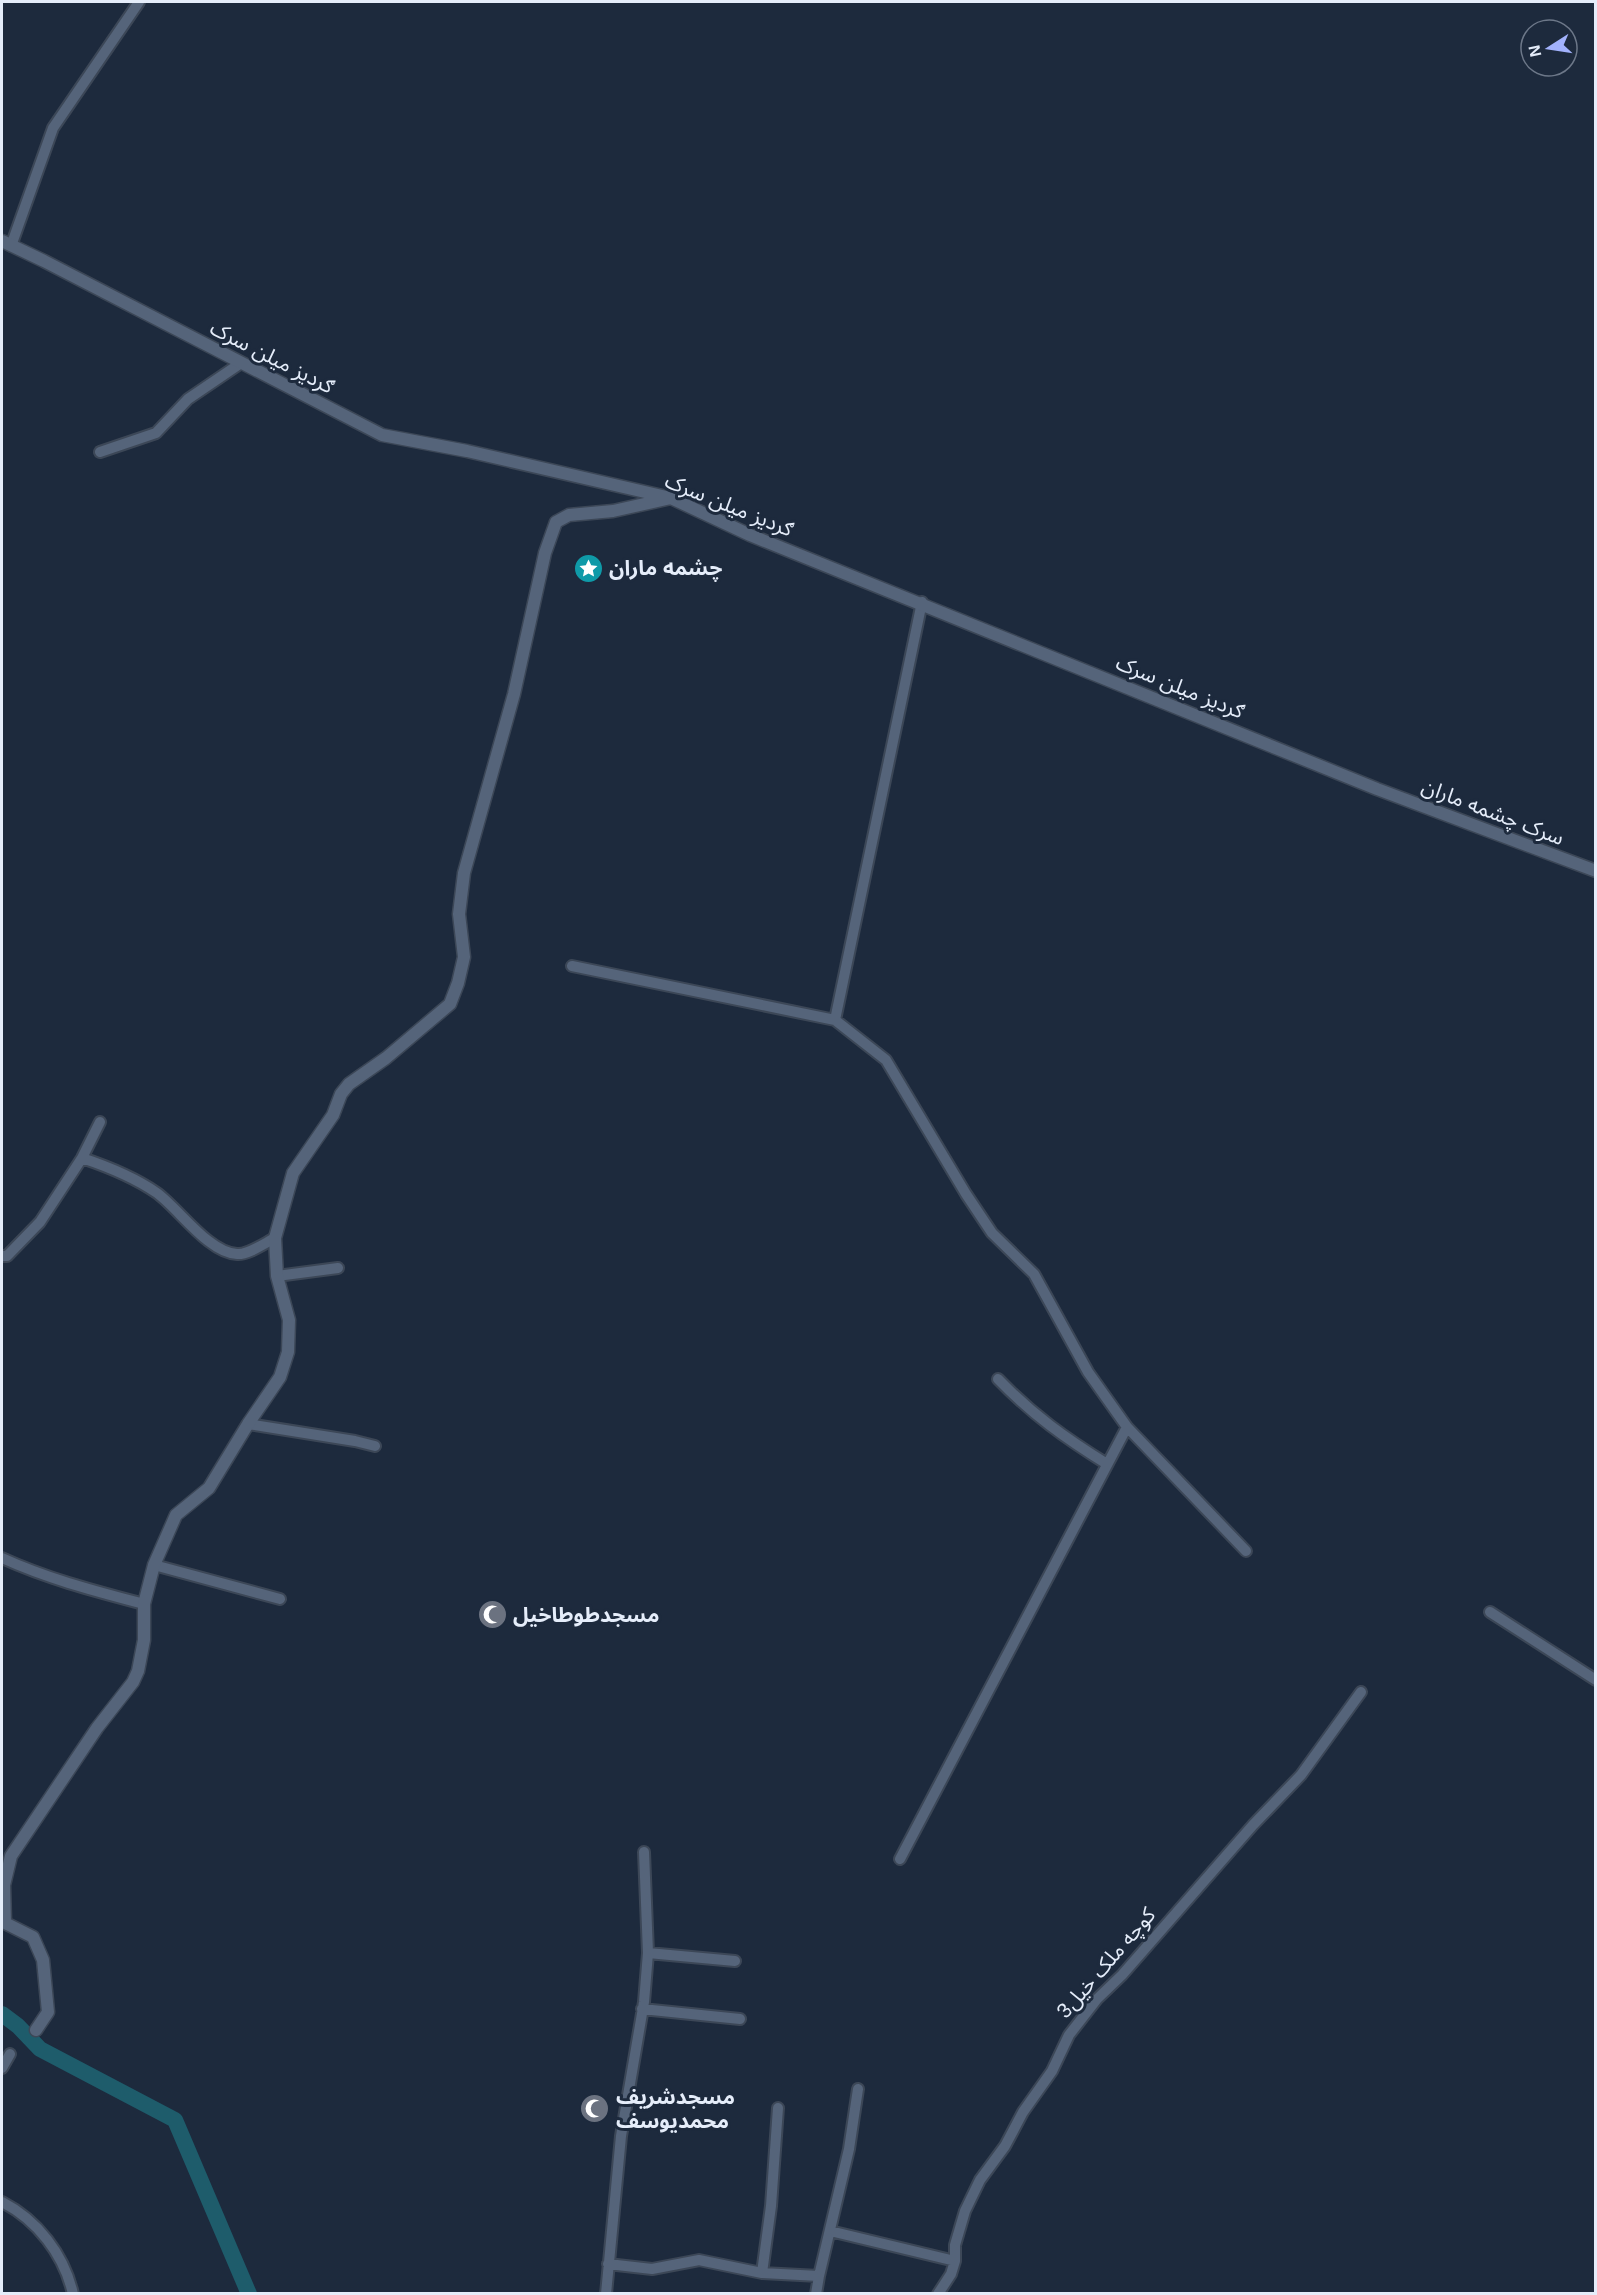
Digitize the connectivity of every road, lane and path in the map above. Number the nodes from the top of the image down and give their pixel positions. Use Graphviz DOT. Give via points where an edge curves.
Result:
graph roads {
  1 [pos="139,2"];
  2 [pos="6,244"];
  3 [pos="241,363"];
  4 [pos="100,452"];
  5 [pos="671,498"];
  6 [pos="922,602"];
  7 [pos="1377,789"];
  8 [pos="1596,871"];
  9 [pos="572,966"];
  10 [pos="835,1020"];
  11 [pos="100,1122"];
  12 [pos="82,1158"];
  13 [pos="275,1238"];
  14 [pos="2,1256"];
  15 [pos="338,1268"];
  16 [pos="277,1276"];
  17 [pos="998,1379"];
  18 [pos="248,1424"];
  19 [pos="1127,1427"];
  20 [pos="375,1446"];
  21 [pos="1107,1464"];
  22 [pos="1246,1551"];
  23 [pos="2,1558"];
  24 [pos="154,1565"];
  25 [pos="280,1599"];
  26 [pos="144,1604"];
  27 [pos="1490,1612"];
  28 [pos="1596,1680"];
  29 [pos="1361,1692"];
  30 [pos="644,1852"];
  31 [pos="900,1859"];
  32 [pos="648,1953"];
  33 [pos="735,1961"];
  34 [pos="642,2009"];
  35 [pos="740,2019"];
  36 [pos="36,2030"];
  37 [pos="10,2054"];
  38 [pos="2,2068"];
  39 [pos="858,2089"];
  40 [pos="778,2108"];
  41 [pos="2,2202"];
  42 [pos="830,2231"];
  43 [pos="955,2261"];
  44 [pos="608,2264"];
  45 [pos="762,2273"];
  46 [pos="819,2276"];
  47 [pos="73,2294"];
  48 [pos="606,2294"];
  49 [pos="816,2294"];
  50 [pos="938,2294"];
  1 -- 2 [label="street" via="53,128"];
  2 -- 3 [label="street, ګردیز میلن سرک"];
  3 -- 4 [label="street" via="189,399 156,433"];
  3 -- 5 [label="street, ګردیز میلن سرک" via="382,435"];
  5 -- 6 [label="street, ګردیز میلن سرک" via="750,535"];
  5 -- 13 [label="street" via="613,511 569,515 556,522 464,873 459,914 464,957 454,994 450,1004 348,1084 333,1115 293,1173"];
  6 -- 7 [label="street, ګردیز میلن سرک"];
  6 -- 10 [label="street"];
  7 -- 8 [label="street, سرک چشمه ماران"];
  9 -- 10 [label="street"];
  10 -- 19 [label="street" via="886,1060 966,1194 992,1233 1034,1274 1088,1372"];
  11 -- 12 [label="street"];
  12 -- 13 [label="street" via="121,1171 159,1194 224,1252 240,1255"];
  12 -- 14 [label="street" via="40,1222 7,1256"];
  13 -- 16 [label="street"];
  15 -- 16 [label="street"];
  16 -- 18 [label="street" via="289,1320 288,1352 280,1377"];
  17 -- 21 [label="street" via="1023,1406 1062,1437"];
  18 -- 20 [label="street"];
  18 -- 24 [label="street" via="209,1488 176,1515"];
  19 -- 21 [label="street"];
  19 -- 22 [label="street"];
  21 -- 31 [label="street"];
  23 -- 26 [label="street" via="74,1586"];
  24 -- 25 [label="street"];
  24 -- 26 [label="street"];
  26 -- 36 [label="street" via="144,1640 133,1682 97,1728 11,1856 4,1885 5,1923 33,1937 43,1960 48,2012"];
  27 -- 28 [label="street"];
  29 -- 43 [label="street, کوچه ملک خیل3" via="1301,1775 1097,1999 1069,2035 1052,2071 980,2180 965,2211 955,2245"];
  30 -- 32 [label="street"];
  32 -- 33 [label="street"];
  32 -- 34 [label="street"];
  34 -- 35 [label="street"];
  34 -- 44 [label="street" via="621,2136"];
  37 -- 38 [label="street"];
  39 -- 42 [label="street"];
  40 -- 45 [label="street"];
  41 -- 47 [label="street" via="52,2245 69,2275"];
  42 -- 43 [label="street"];
  42 -- 46 [label="street"];
  43 -- 50 [label="street, کوچه ملک خیل3"];
  44 -- 45 [label="street" via="652,2269 699,2260"];
  44 -- 48 [label="street"];
  45 -- 46 [label="street"];
  46 -- 49 [label="street"];
}
